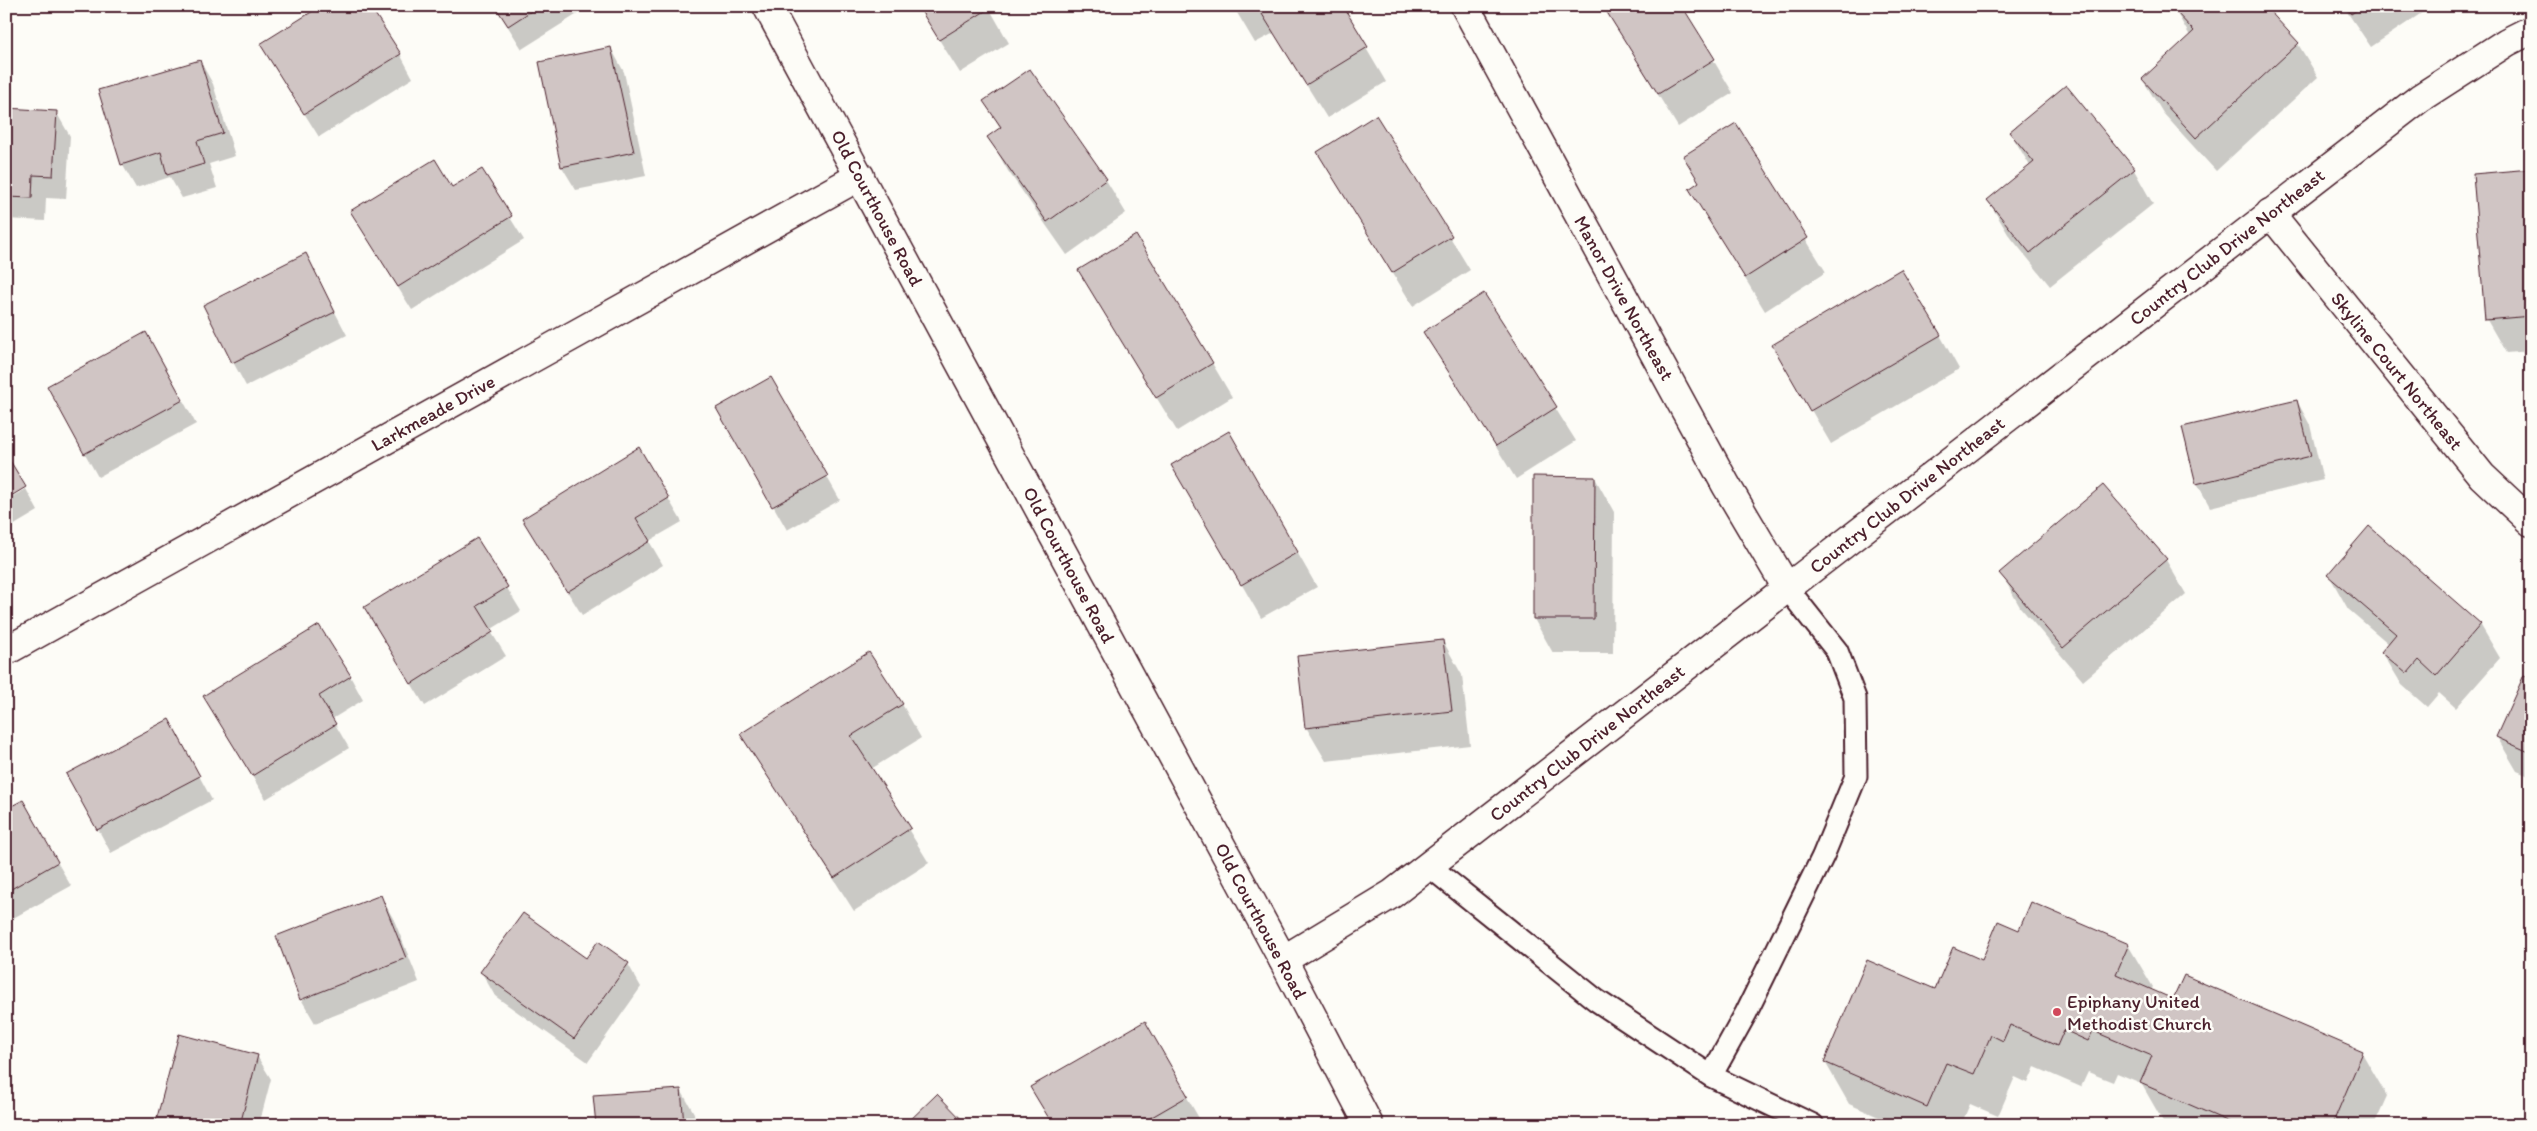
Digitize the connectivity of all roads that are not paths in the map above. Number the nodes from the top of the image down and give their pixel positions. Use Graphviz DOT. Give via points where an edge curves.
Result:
graph roads {
  1 [pos="767,6"];
  2 [pos="1465,6"];
  3 [pos="2531,30"];
  4 [pos="860,176"];
  5 [pos="2270,213"];
  6 [pos="2531,522"];
  7 [pos="1787,588"];
  8 [pos="6,651"];
  9 [pos="1429,866"];
  10 [pos="1283,960"];
  11 [pos="1711,1076"];
  12 [pos="1369,1125"];
  13 [pos="1813,1125"];
  1 -- 4 [label="street, Old Courthouse Road"];
  2 -- 7 [label="street, Manor Drive Northeast" via="1726,485"];
  3 -- 5 [label="street, Country Club Drive Northeast" via="2420,98"];
  4 -- 8 [label="street, Larkmeade Drive"];
  4 -- 10 [label="street, Old Courthouse Road"];
  5 -- 6 [label="street, Skyline Court Northeast" via="2482,476"];
  5 -- 7 [label="street, Country Club Drive Northeast"];
  7 -- 9 [label="street, Country Club Drive Northeast"];
  7 -- 11 [label="lane" via="1836,651 1855,698 1856,776 1823,856 1746,1013"];
  9 -- 10 [label="street, Country Club Drive Northeast" via="1392,894"];
  9 -- 11 [label="lane" via="1596,1000"];
  10 -- 12 [label="street, Old Courthouse Road"];
  11 -- 13 [label="lane"];
}
